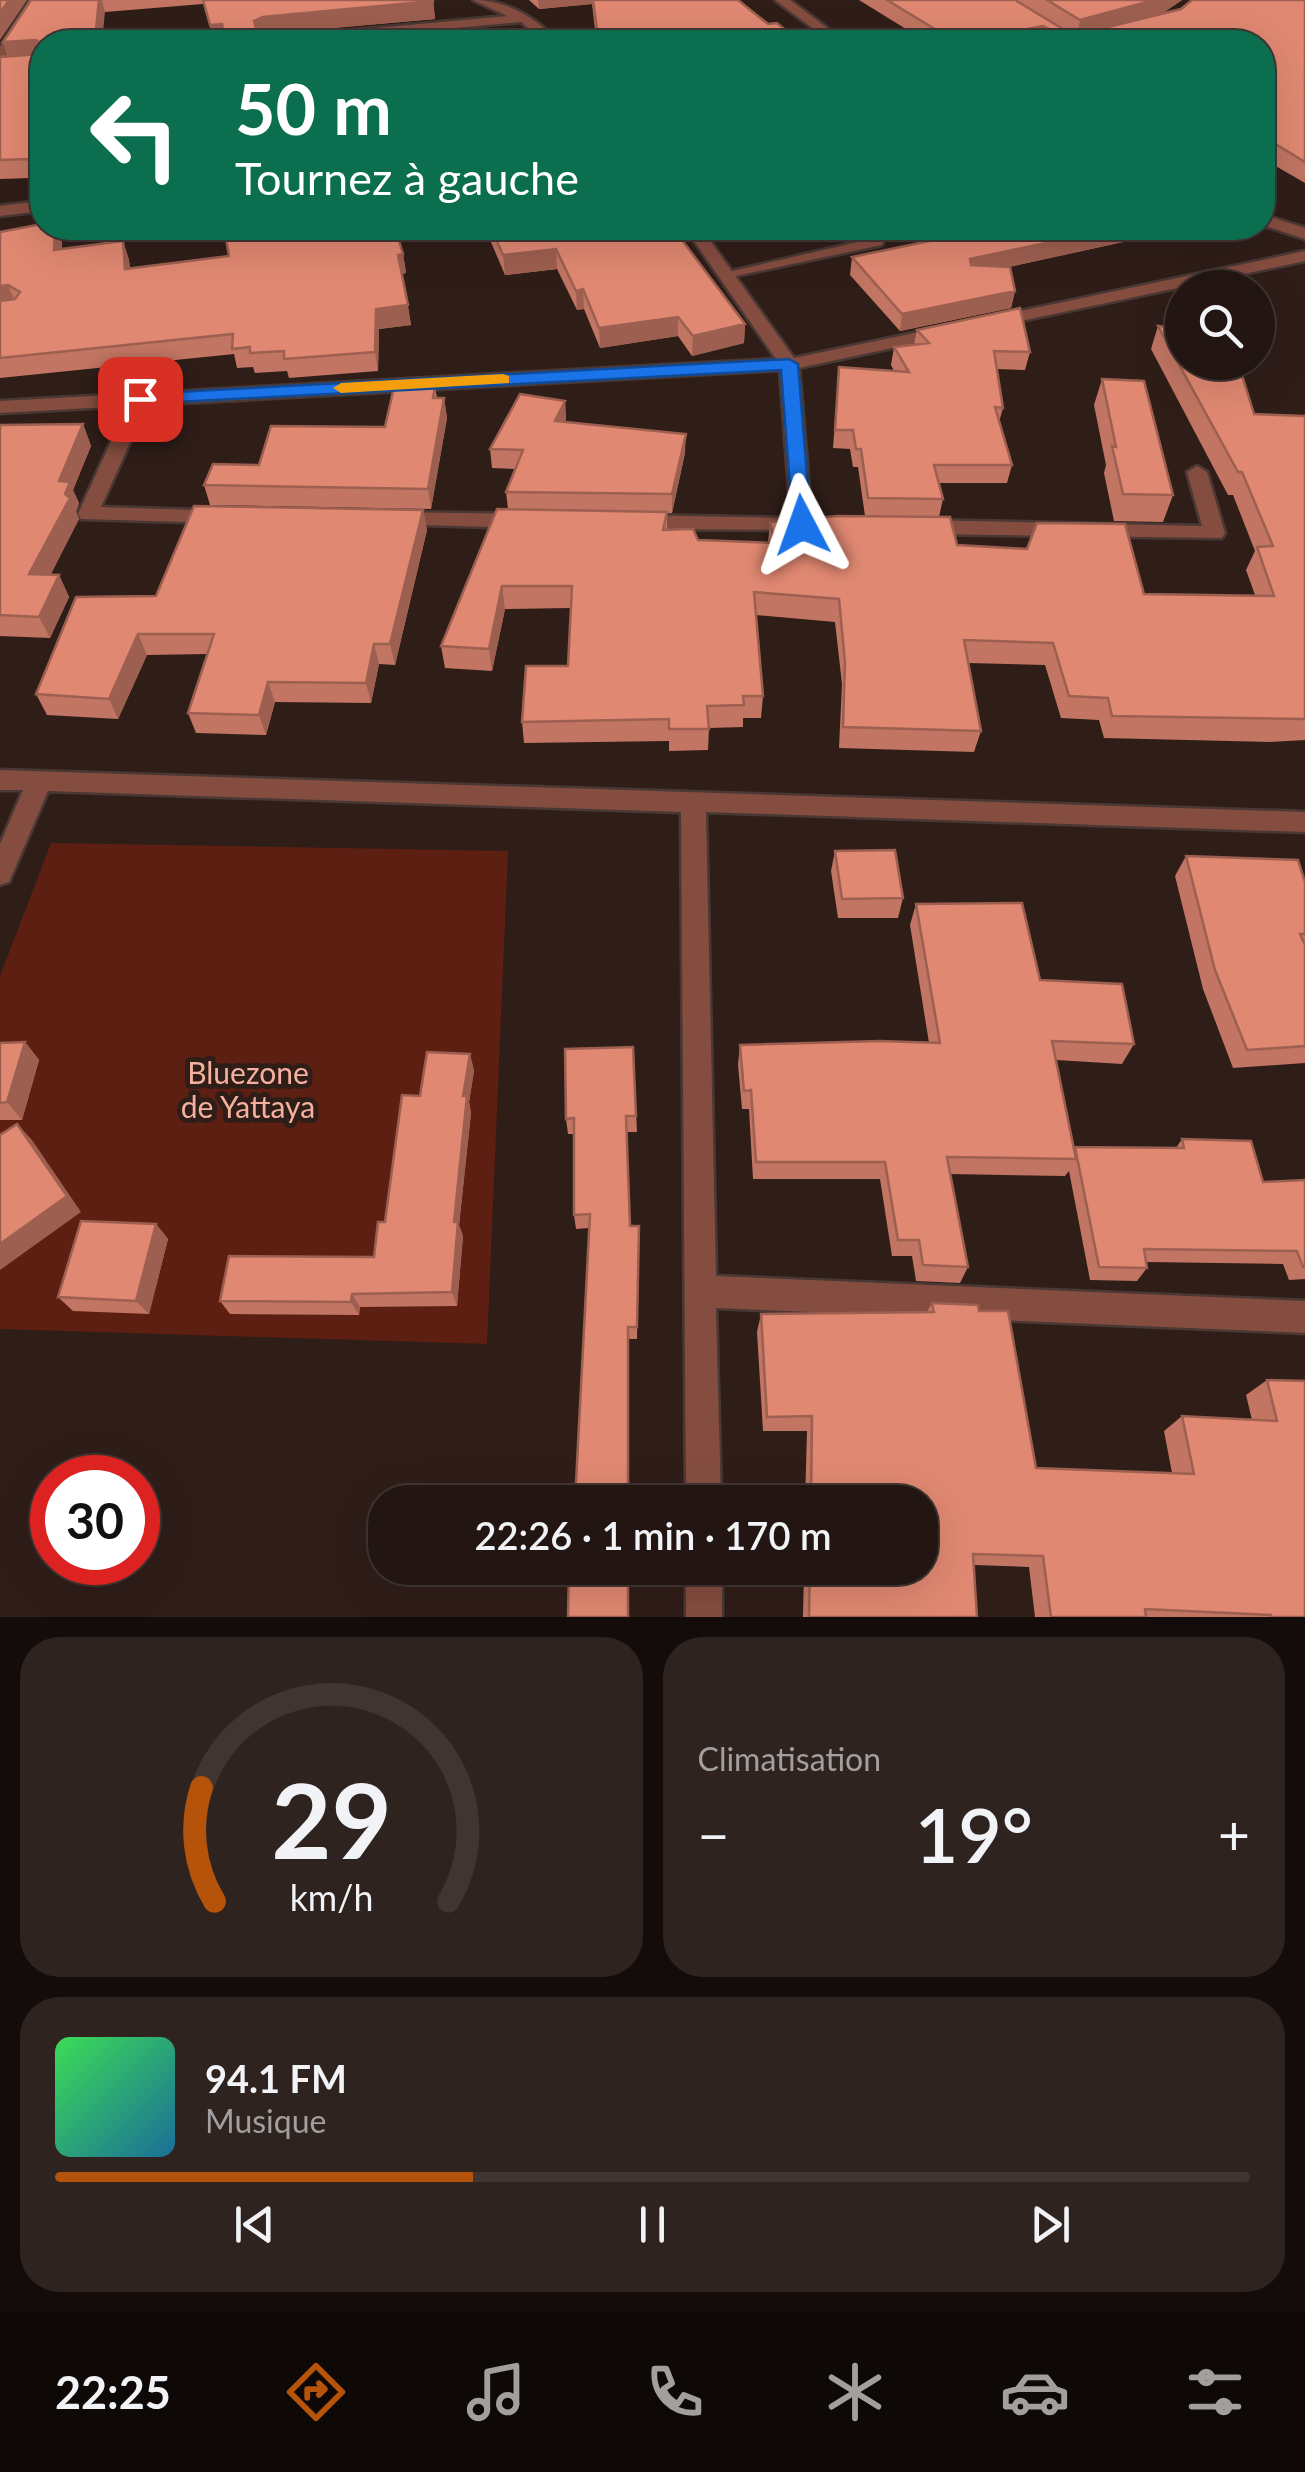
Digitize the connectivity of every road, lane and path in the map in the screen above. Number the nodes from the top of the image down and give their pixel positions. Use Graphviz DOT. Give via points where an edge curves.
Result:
graph roads {
  1 [pos="36,0"];
  2 [pos="480,0"];
  3 [pos="782,0"];
  4 [pos="524,18"];
  5 [pos="396,30"];
  6 [pos="538,30"];
  7 [pos="823,30"];
  8 [pos="0,58"];
  9 [pos="30,208"];
  10 [pos="0,212"];
  11 [pos="1275,224"];
  12 [pos="1305,234"];
  13 [pos="702,240"];
  14 [pos="878,240"];
  15 [pos="1305,256"];
  16 [pos="726,274"];
  17 [pos="789,364"];
  18 [pos="140,399"];
  19 [pos="0,407"];
  20 [pos="1197,472"];
  21 [pos="247,517"];
  22 [pos="366,518"];
  23 [pos="544,521"];
  24 [pos="624,522"];
  25 [pos="900,527"];
  26 [pos="0,780"];
  27 [pos="39,782"];
  28 [pos="693,802"];
  29 [pos="1305,822"];
  30 [pos="0,874"];
  31 [pos="700,1292"];
  32 [pos="1305,1317"];
  33 [pos="703,1485"];
  34 [pos="704,1585"];
  35 [pos="704,1617"];
  1 -- 8 [label="street"];
  2 -- 4 [label="street"];
  3 -- 7 [label="street"];
  4 -- 5 [label="street"];
  4 -- 6 [label="street"];
  9 -- 10 [label="street"];
  11 -- 12 [label="street"];
  13 -- 16 [label="street"];
  14 -- 16 [label="lane"];
  15 -- 17 [label="street"];
  16 -- 17 [label="street"];
  17 -- 18 [label="street"];
  17 -- 24 [label="street" via="812,525"];
  18 -- 19 [label="street"];
  18 -- 21 [label="street" via="88,514"];
  20 -- 25 [label="street" via="1214,533"];
  22 -- 23 [label="street"];
  26 -- 27 [label="street"];
  27 -- 28 [label="street"];
  27 -- 30 [label="street"];
  28 -- 29 [label="street"];
  28 -- 31 [label="street"];
  31 -- 32 [label="street"];
  31 -- 33 [label="street"];
  34 -- 35 [label="street"];
}
